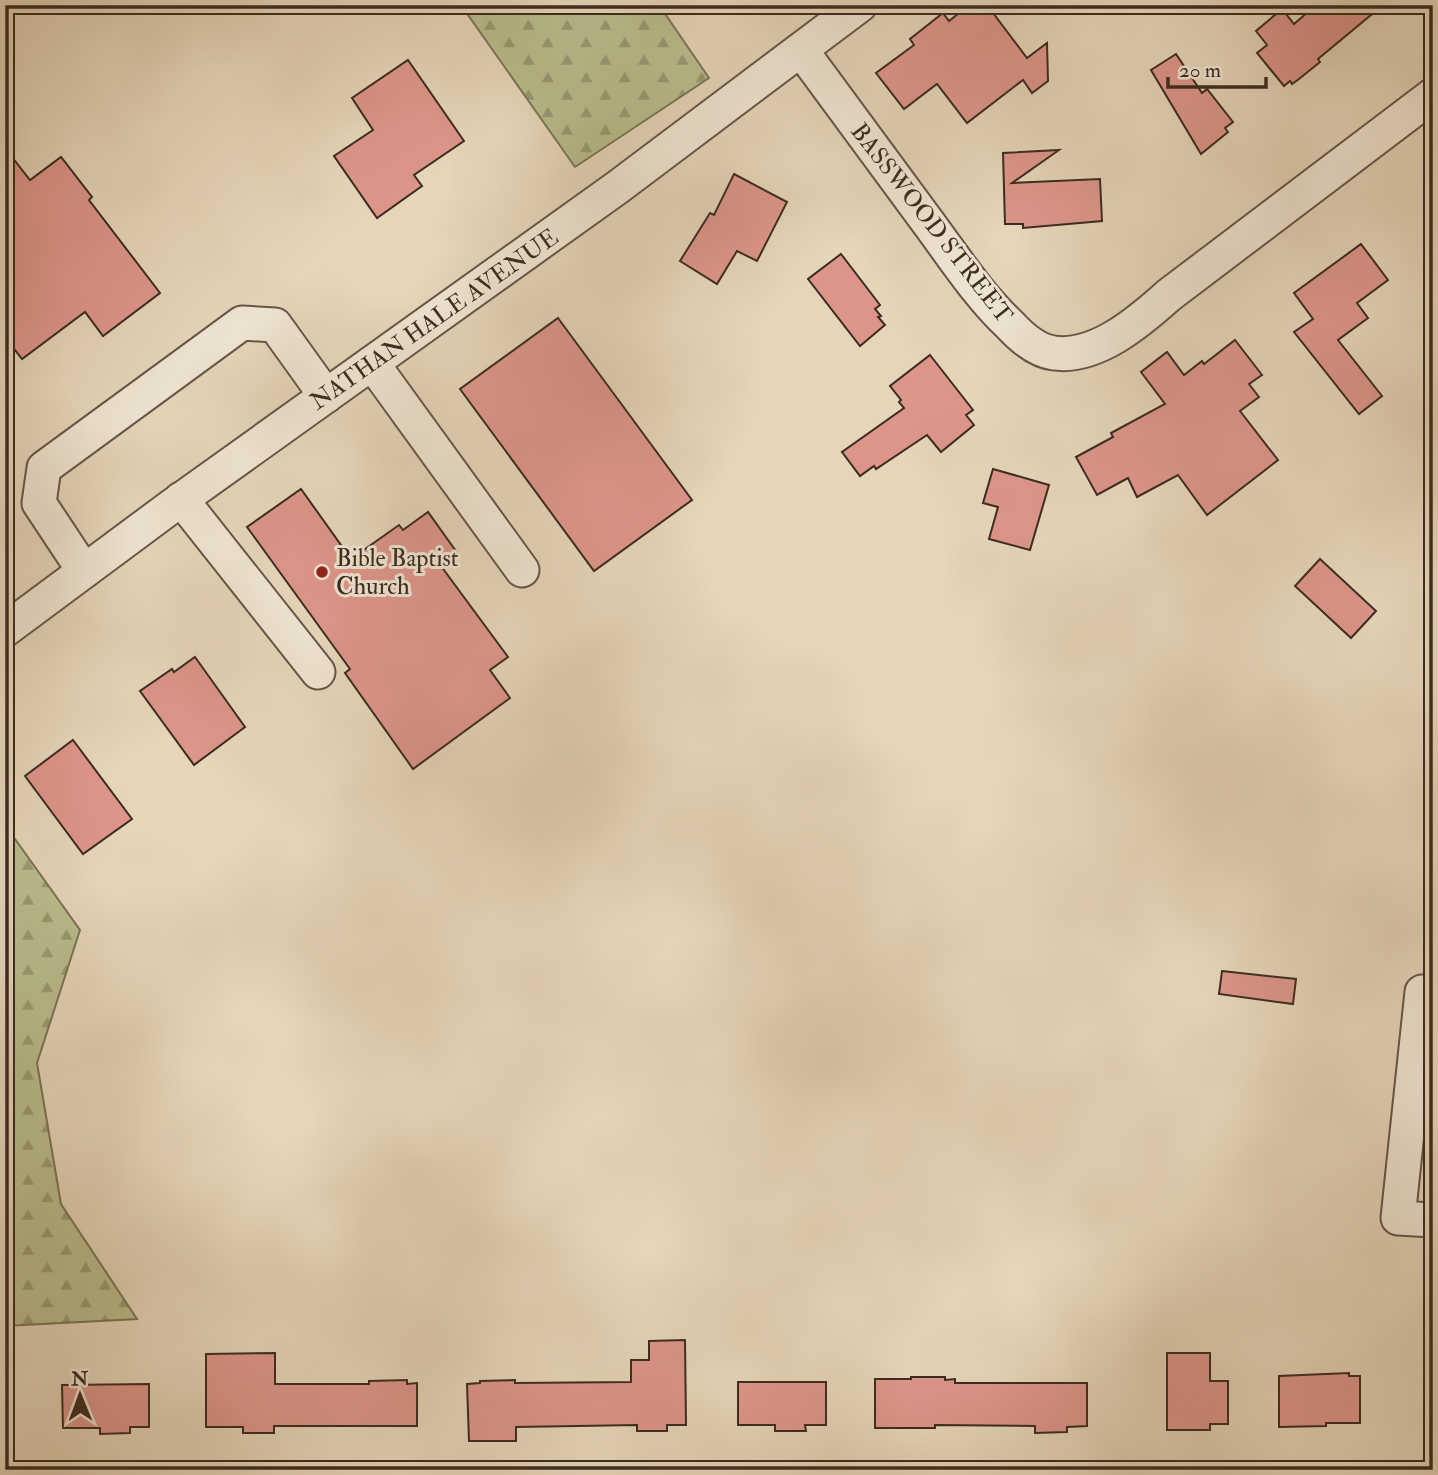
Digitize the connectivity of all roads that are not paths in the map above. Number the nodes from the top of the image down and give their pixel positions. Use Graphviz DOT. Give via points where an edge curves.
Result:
graph roads {
  1 [pos="860,5"];
  2 [pos="801,50"];
  3 [pos="1433,94"];
  4 [pos="372,363"];
  5 [pos="326,396"];
  6 [pos="181,499"];
  7 [pos="522,570"];
  8 [pos="84,571"];
  9 [pos="10,616"];
  10 [pos="318,672"];
  11 [pos="1433,992"];
  12 [pos="1433,1220"];
  1 -- 2 [label="street, NATHAN HALE AVENUE"];
  2 -- 3 [label="street, BASSWOOD STREET" via="976,286 1030,343 1052,353 1091,348 1128,330"];
  2 -- 4 [label="street, NATHAN HALE AVENUE"];
  4 -- 5 [label="street, NATHAN HALE AVENUE"];
  4 -- 7 [label="street"];
  5 -- 6 [label="street, NATHAN HALE AVENUE"];
  5 -- 8 [label="street" via="275,325 242,323 44,468 38,503"];
  6 -- 8 [label="street, NATHAN HALE AVENUE"];
  6 -- 10 [label="street"];
  8 -- 9 [label="street, NATHAN HALE AVENUE"];
  11 -- 12 [label="street" via="1422,992 1398,1218"];
}
